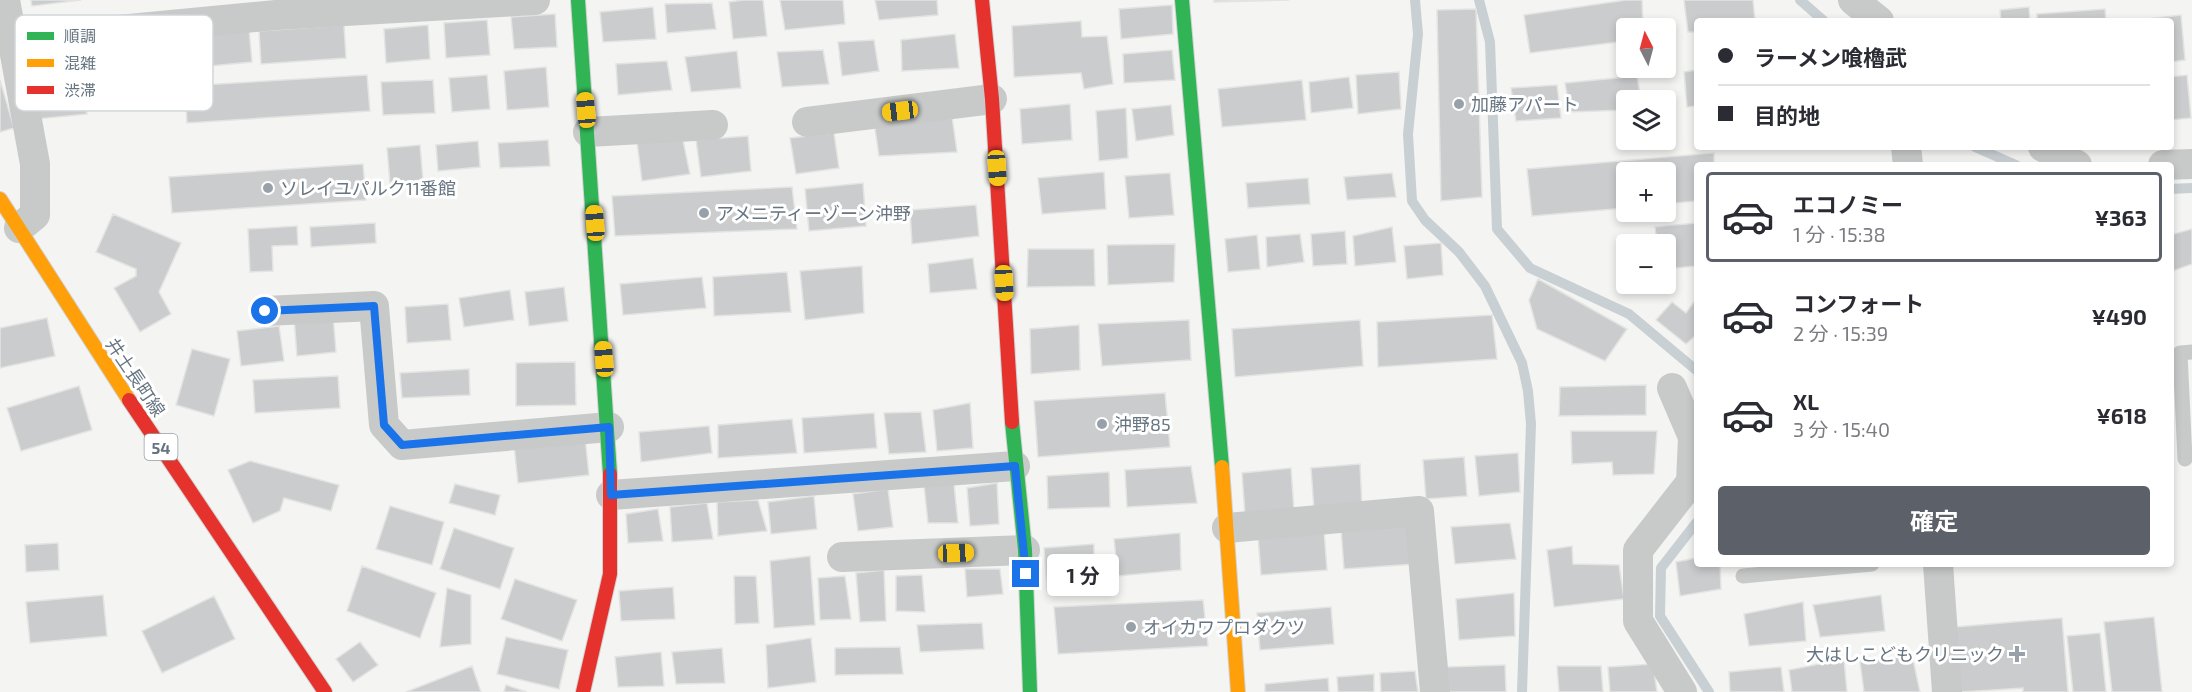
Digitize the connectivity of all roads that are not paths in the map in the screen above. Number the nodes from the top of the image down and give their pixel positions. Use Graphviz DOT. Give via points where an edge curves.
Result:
graph roads {
  1 [pos="5,0"];
  2 [pos="535,0"];
  3 [pos="578,0"];
  4 [pos="982,0"];
  5 [pos="1182,0"];
  6 [pos="1853,0"];
  7 [pos="276,7"];
  8 [pos="212,15"];
  9 [pos="1875,18"];
  10 [pos="14,40"];
  11 [pos="15,46"];
  12 [pos="992,99"];
  13 [pos="26,111"];
  14 [pos="807,122"];
  15 [pos="713,125"];
  16 [pos="588,132"];
  17 [pos="2049,150"];
  18 [pos="2071,162"];
  19 [pos="2192,164"];
  20 [pos="2174,165"];
  21 [pos="0,199"];
  22 [pos="20,228"];
  23 [pos="265,311"];
  24 [pos="2192,352"];
  25 [pos="1672,388"];
  26 [pos="609,427"];
  27 [pos="2185,459"];
  28 [pos="1015,466"];
  29 [pos="611,495"];
  30 [pos="1227,528"];
  31 [pos="1025,550"];
  32 [pos="842,557"];
  33 [pos="1840,567"];
  34 [pos="1938,567"];
  35 [pos="1743,576"];
  36 [pos="325,692"];
  37 [pos="583,692"];
  38 [pos="1030,692"];
  39 [pos="1238,692"];
  40 [pos="1435,692"];
  41 [pos="1682,692"];
  42 [pos="1947,692"];
  1 -- 10 [label="street"];
  2 -- 7 [label="street"];
  3 -- 16 [label="street"];
  4 -- 12 [label="street"];
  5 -- 30 [label="street"];
  6 -- 9 [label="street"];
  7 -- 8 [label="street"];
  10 -- 11 [label="street"];
  12 -- 14 [label="street"];
  12 -- 28 [label="street"];
  13 -- 22 [label="street" via="35,164 35,215"];
  15 -- 16 [label="street"];
  16 -- 26 [label="street"];
  17 -- 18 [label="street"];
  19 -- 20 [label="street"];
  21 -- 22 [label="street, 井土長町線 / 54"];
  22 -- 36 [label="street, 井土長町線 / 54" via="90,341"];
  23 -- 26 [label="street" via="374,306 384,425 402,445"];
  24 -- 27 [label="lane" via="2180,353"];
  25 -- 41 [label="street" via="1693,437 1691,482 1638,550 1638,621"];
  26 -- 29 [label="street"];
  28 -- 29 [label="street"];
  28 -- 31 [label="street"];
  29 -- 37 [label="street" via="610,574"];
  30 -- 39 [label="street"];
  30 -- 40 [label="street" via="1419,511"];
  31 -- 32 [label="street"];
  31 -- 38 [label="street"];
  33 -- 35 [label="lane"];
  34 -- 42 [label="street"];
}
